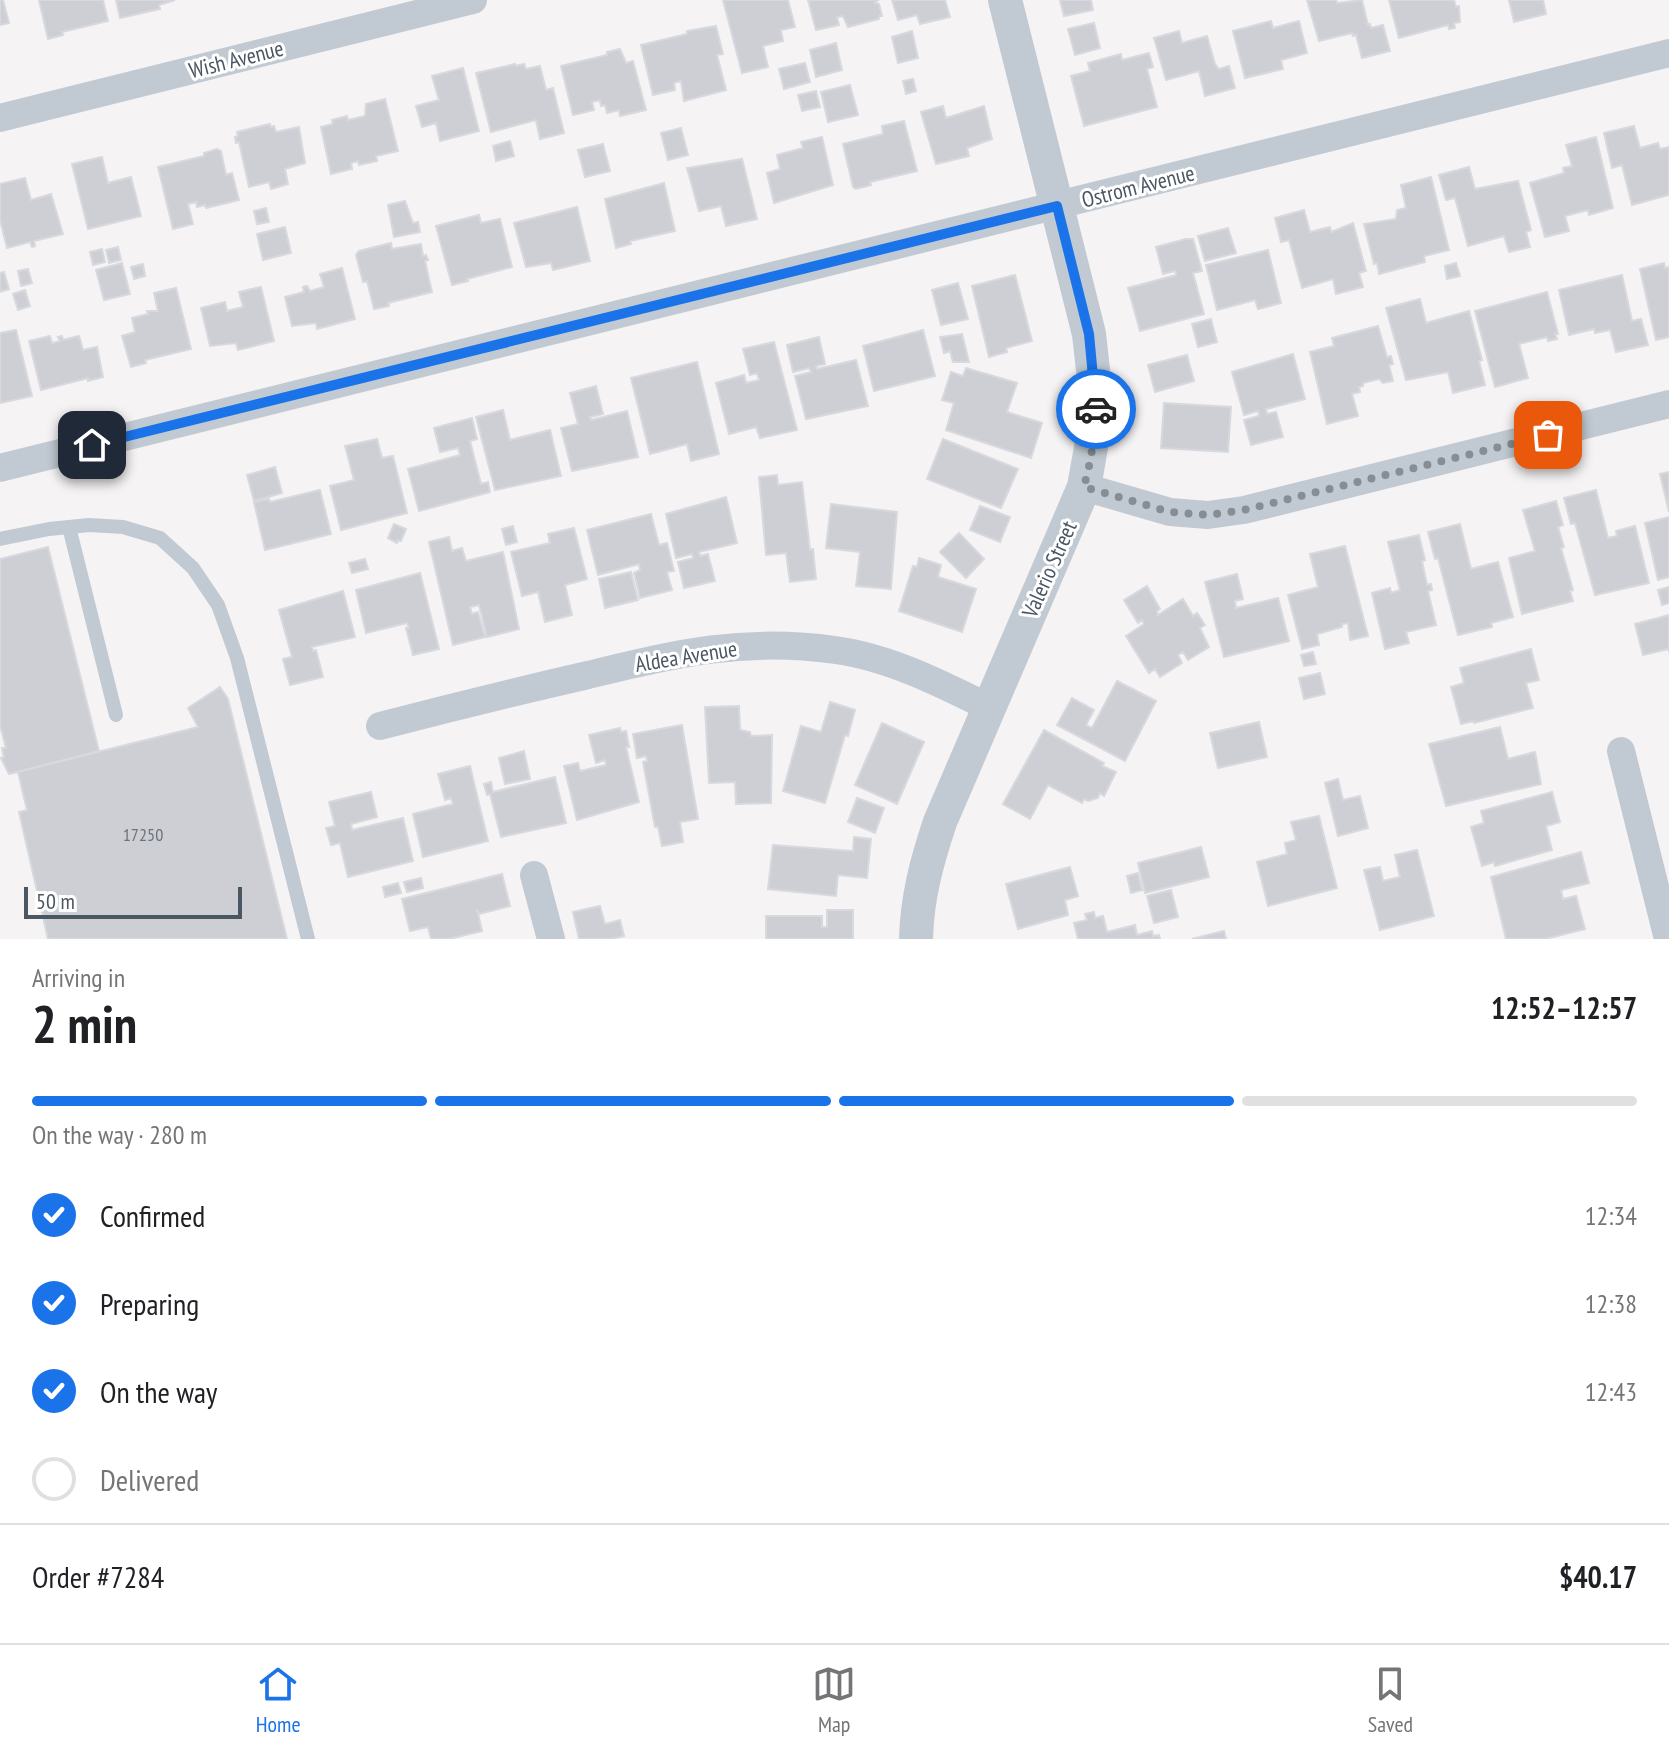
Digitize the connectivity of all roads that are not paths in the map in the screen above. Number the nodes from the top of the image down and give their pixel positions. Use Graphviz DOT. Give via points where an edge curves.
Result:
graph roads {
  1 [pos="473,0"];
  2 [pos="1005,0"];
  3 [pos="1669,53"];
  4 [pos="0,118"];
  5 [pos="1057,206"];
  6 [pos="1669,404"];
  7 [pos="0,468"];
  8 [pos="1084,487"];
  9 [pos="69,527"];
  10 [pos="0,539"];
  11 [pos="988,707"];
  12 [pos="116,715"];
  13 [pos="380,726"];
  14 [pos="1621,751"];
  15 [pos="534,875"];
  16 [pos="308,939"];
  17 [pos="551,939"];
  18 [pos="916,939"];
  19 [pos="1668,939"];
  1 -- 4 [label="street, Wish Avenue"];
  2 -- 5 [label="street, Valerio Street"];
  3 -- 5 [label="street, Ostrom Avenue"];
  5 -- 7 [label="street, Ostrom Avenue"];
  5 -- 8 [label="street, Valerio Street" via="1094,367 1095,425"];
  6 -- 8 [label="street" via="1244,510 1208,515 1170,512"];
  8 -- 11 [label="street, Valerio Street"];
  9 -- 10 [label="lane"];
  9 -- 12 [label="lane"];
  9 -- 16 [label="lane" via="123,527 160,538 193,568 218,605 237,658"];
  11 -- 13 [label="street, Aldea Avenue" via="906,669 837,650 721,646"];
  11 -- 18 [label="street, Valerio Street" via="925,866"];
  14 -- 19 [label="street"];
  15 -- 17 [label="street"];
}
